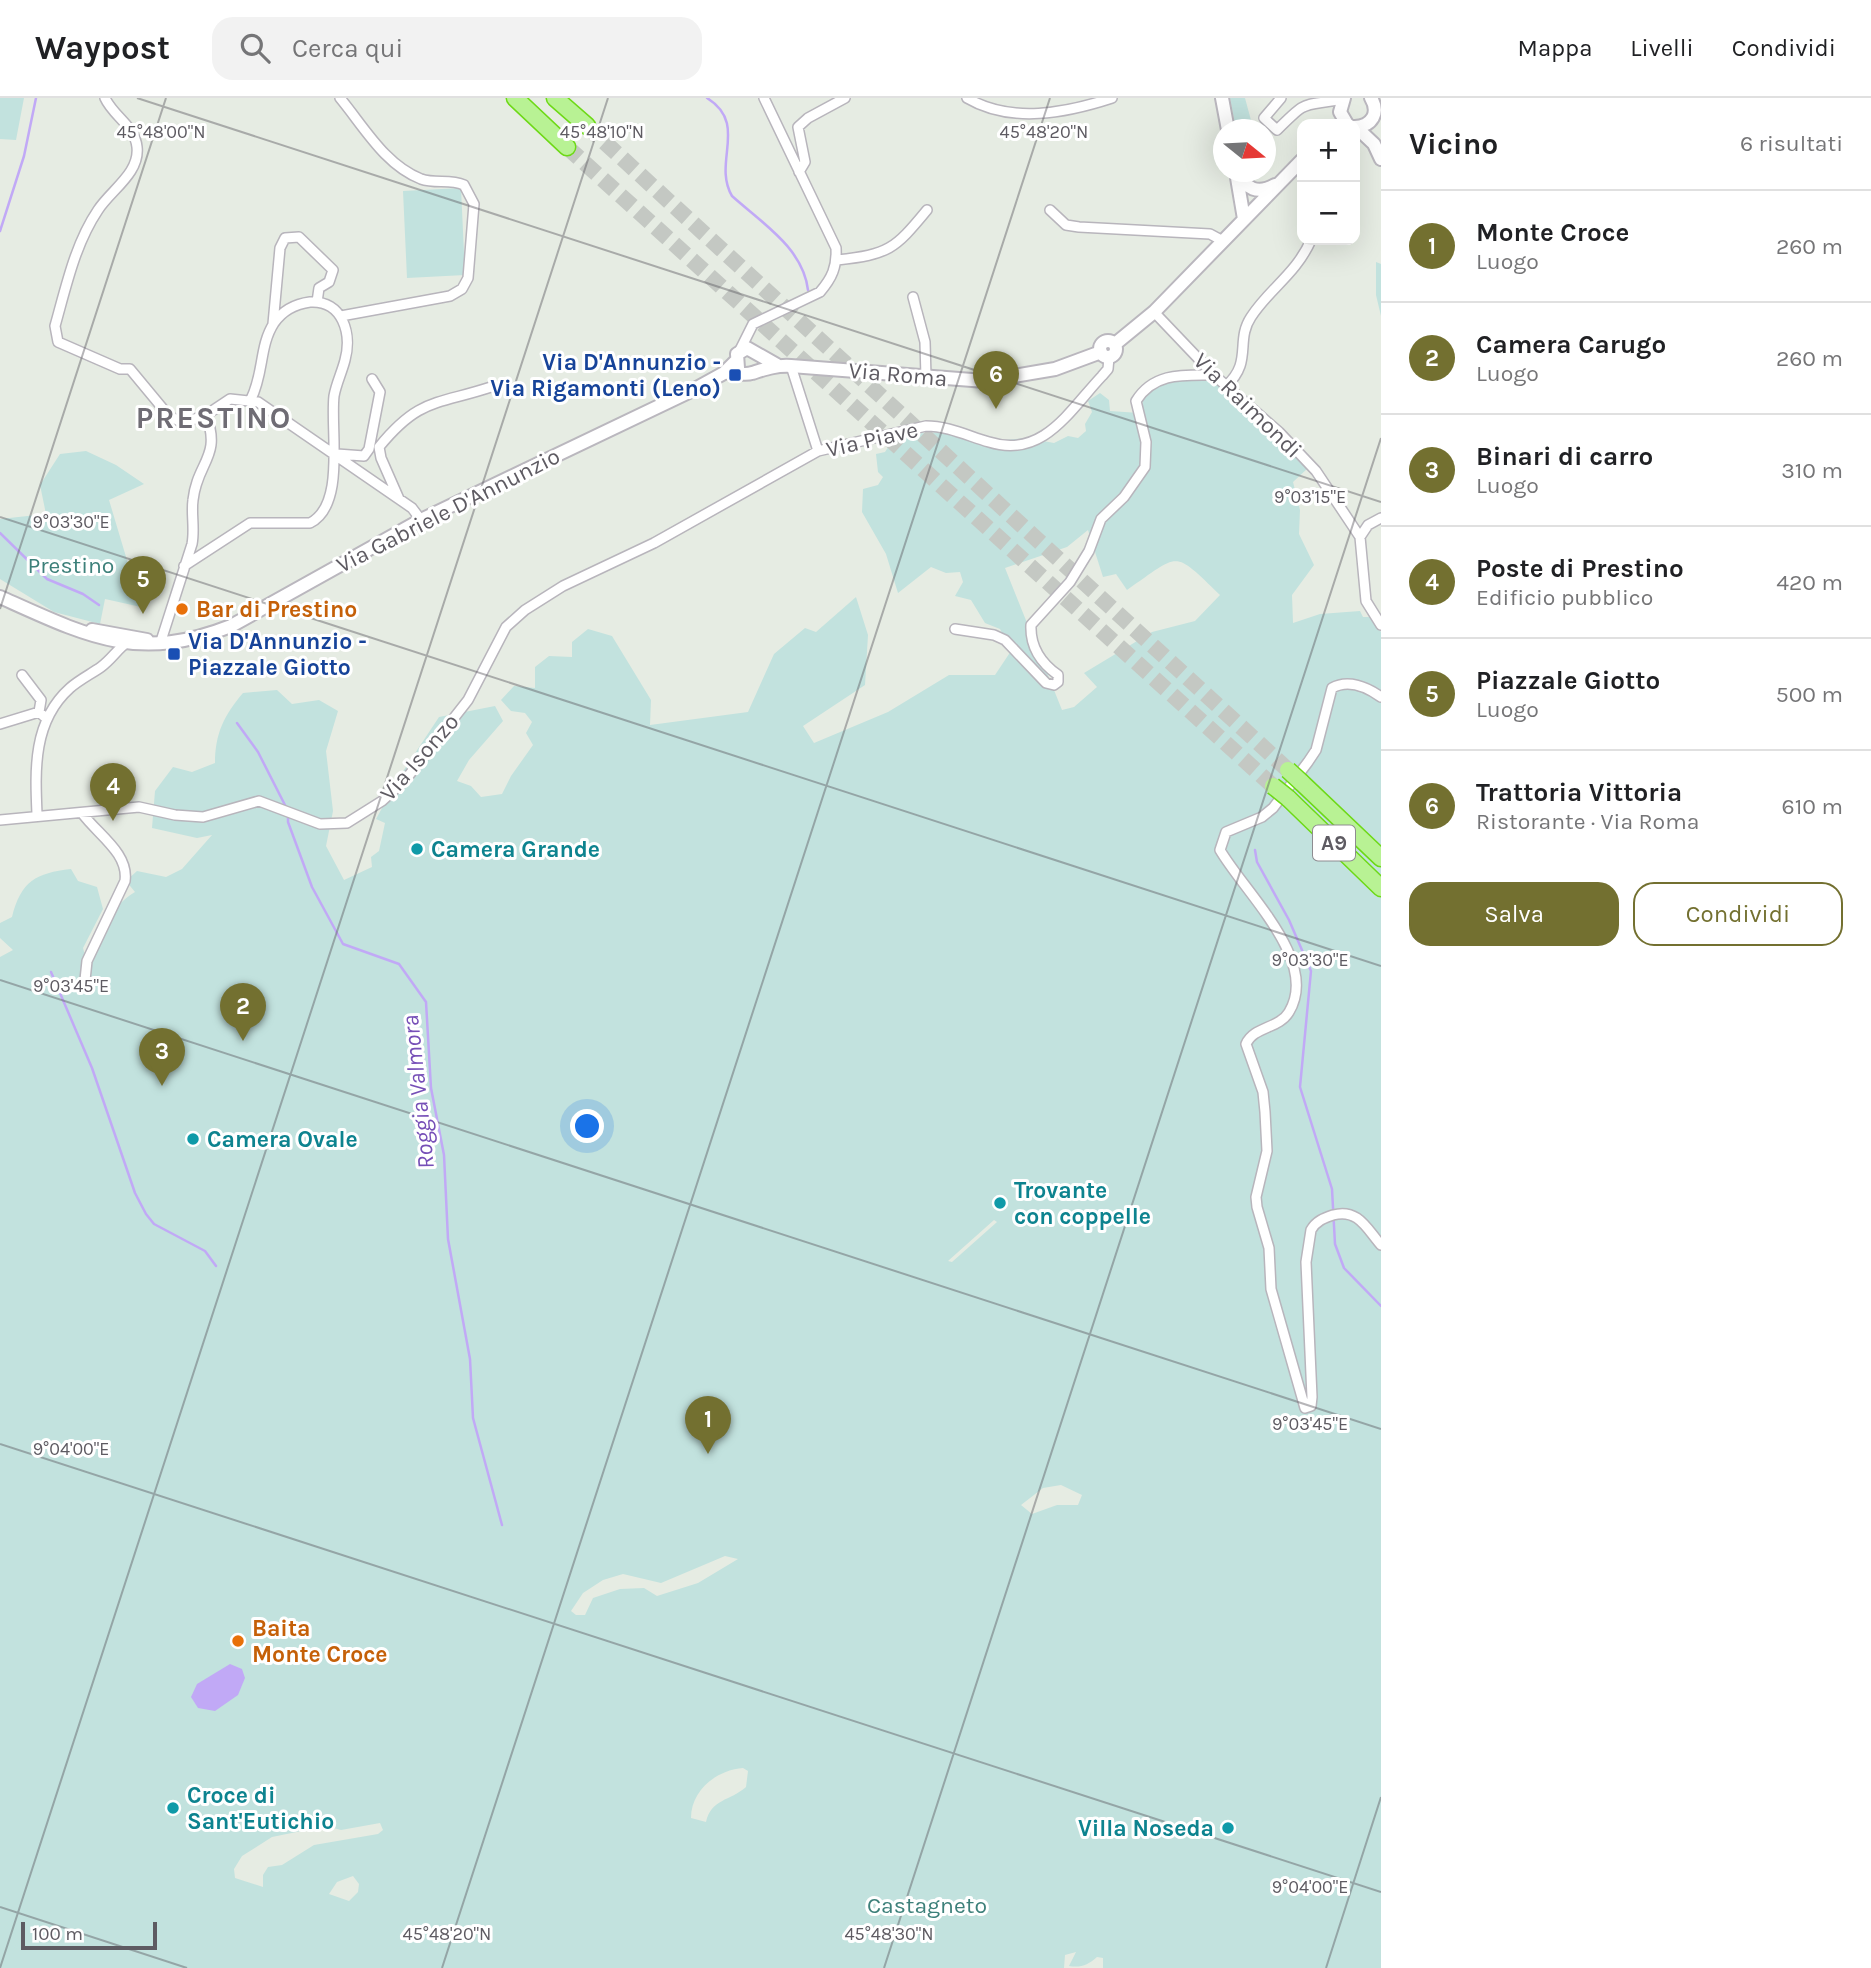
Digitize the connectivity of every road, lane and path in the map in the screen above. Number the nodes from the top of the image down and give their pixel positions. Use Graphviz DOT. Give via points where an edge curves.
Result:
graph roads {
  1 [pos="105,98"];
  2 [pos="340,98"];
  3 [pos="515,98"];
  4 [pos="555,98"];
  5 [pos="764,98"];
  6 [pos="845,98"];
  7 [pos="967,98"];
  8 [pos="1112,98"];
  9 [pos="1222,98"];
  10 [pos="1281,98"];
  11 [pos="1372,98"];
  12 [pos="1343,99"];
  13 [pos="1381,99"];
  14 [pos="1226,119"];
  15 [pos="1346,119"];
  16 [pos="1372,119"];
  17 [pos="1360,125"];
  18 [pos="587,126"];
  19 [pos="1360,134"];
  20 [pos="1374,144"];
  21 [pos="567,147"];
  22 [pos="1381,159"];
  23 [pos="1297,165"];
  24 [pos="799,172"];
  25 [pos="1281,181"];
  26 [pos="1238,182"];
  27 [pos="1244,182"];
  28 [pos="927,210"];
  29 [pos="1050,210"];
  30 [pos="1244,219"];
  31 [pos="1223,241"];
  32 [pos="1308,245"];
  33 [pos="837,260"];
  34 [pos="913,297"];
  35 [pos="317,302"];
  36 [pos="1154,312"];
  37 [pos="341,316"];
  38 [pos="272,325"];
  39 [pos="749,336"];
  40 [pos="757,352"];
  41 [pos="1105,355"];
  42 [pos="739,361"];
  43 [pos="777,365"];
  44 [pos="791,366"];
  45 [pos="757,370"];
  46 [pos="1214,375"];
  47 [pos="926,377"];
  48 [pos="372,379"];
  49 [pos="1226,386"];
  50 [pos="491,387"];
  51 [pos="251,399"];
  52 [pos="206,415"];
  53 [pos="818,451"];
  54 [pos="335,454"];
  55 [pos="400,500"];
  56 [pos="1381,518"];
  57 [pos="421,520"];
  58 [pos="1360,537"];
  59 [pos="654,543"];
  60 [pos="184,566"];
  61 [pos="0,597"];
  62 [pos="1381,625"];
  63 [pos="75,628"];
  64 [pos="955,629"];
  65 [pos="108,641"];
  66 [pos="143,641"];
  67 [pos="164,643"];
  68 [pos="124,644"];
  69 [pos="112,657"];
  70 [pos="22,675"];
  71 [pos="1381,697"];
  72 [pos="39,712"];
  73 [pos="47,719"];
  74 [pos="0,724"];
  75 [pos="1287,770"];
  76 [pos="1273,786"];
  77 [pos="82,813"];
  78 [pos="37,814"];
  79 [pos="0,820"];
  80 [pos="1381,858"];
  81 [pos="1381,888"];
  82 [pos="85,980"];
  83 [pos="1381,1245"];
  1 -- 52 [label="street" via="134,136 137,159 84,233 55,335 58,342 120,369 130,369 175,421 191,422"];
  2 -- 37 [label="street" via="395,166 424,180 454,180 464,185 474,205 468,278 462,289 450,296"];
  3 -- 21 [label="highway"];
  4 -- 18 [label="highway"];
  5 -- 24 [label="street"];
  6 -- 24 [label="street" via="798,127 805,162"];
  7 -- 8 [label="street" via="1005,112 1066,112"];
  9 -- 14 [label="main road"];
  10 -- 12 [label="street" via="1264,118 1277,130 1301,106"];
  11 -- 13 [label="main road"];
  11 -- 16 [label="main road" via="1376,109"];
  12 -- 15 [label="main road"];
  16 -- 17 [label="main road"];
  16 -- 20 [label="main road"];
  19 -- 20 [label="main road"];
  20 -- 22 [label="main road"];
  23 -- 25 [label="main road"];
  24 -- 33 [label="street" via="836,248"];
  25 -- 27 [label="main road" via="1265,190 1247,187"];
  25 -- 30 [label="main road"];
  26 -- 30 [label="main road"];
  28 -- 33 [label="street" via="895,247"];
  29 -- 31 [label="street" via="1066,225 1210,234"];
  30 -- 31 [label="main road"];
  31 -- 36 [label="main road"];
  32 -- 49 [label="street" via="1283,283 1250,318 1242,365"];
  33 -- 39 [label="street" via="820,292 753,324"];
  34 -- 47 [label="street" via="925,342"];
  35 -- 37 [label="street"];
  35 -- 38 [label="street" via="293,306"];
  35 -- 38 [label="street" via="319,288 329,282 333,270 299,236 285,238"];
  36 -- 41 [label="main road" via="1115,344 1115,352"];
  36 -- 46 [label="street, Via Raimondi"];
  37 -- 54 [label="street" via="348,343 334,393"];
  38 -- 51 [label="street"];
  39 -- 40 [label="street"];
  39 -- 42 [label="street"];
  40 -- 42 [label="main road"];
  40 -- 43 [label="main road"];
  40 -- 45 [label="main road" via="761,361"];
  41 -- 47 [label="main road, Via Roma" via="1019,377 985,381"];
  41 -- 53 [label="street, Via Piave" via="1108,369 1057,425 1026,446 1001,446 941,426 926,426"];
  42 -- 45 [label="main road" via="748,374"];
  42 -- 57 [label="main road, Via Gabriele D'Annunzio" via="724,373"];
  43 -- 44 [label="main road"];
  43 -- 45 [label="main road"];
  44 -- 47 [label="main road, Via Roma"];
  44 -- 53 [label="street"];
  46 -- 49 [label="street, Via Raimondi"];
  46 -- 64 [label="street" via="1167,376 1136,401 1146,442 1144,467 1124,497 1101,519 1070,582 1031,625 1035,651 1058,674 1058,682 1046,683 1005,640"];
  48 -- 54 [label="street" via="380,392 369,449 364,456"];
  49 -- 58 [label="street, Via Raimondi" via="1318,473"];
  50 -- 55 [label="street" via="419,408 379,447"];
  51 -- 52 [label="street" via="230,399"];
  51 -- 54 [label="street"];
  52 -- 60 [label="street" via="214,441 197,482 195,527"];
  53 -- 59 [label="street, Via Piave"];
  54 -- 55 [label="street"];
  54 -- 60 [label="street" via="330,497 317,519 303,524 250,523"];
  55 -- 57 [label="street"];
  56 -- 58 [label="street" via="1368,525"];
  57 -- 67 [label="main road, Via Gabriele D'Annunzio" via="231,626 206,636"];
  58 -- 62 [label="street" via="1366,601"];
  59 -- 77 [label="street, Via Isonzo" via="563,586 506,627 453,720 406,779 360,817 337,825 320,824 259,801 203,817 139,807"];
  60 -- 67 [label="street"];
  61 -- 63 [label="main road, Via Gabriele D'Annunzio"];
  63 -- 65 [label="main road, Via Gabriele D'Annunzio"];
  63 -- 66 [label="main road, Via Gabriele D'Annunzio"];
  65 -- 68 [label="main road, Via Gabriele D'Annunzio"];
  65 -- 69 [label="street" via="114,648"];
  66 -- 67 [label="main road, Via Gabriele D'Annunzio"];
  66 -- 68 [label="main road, Via Gabriele D'Annunzio"];
  66 -- 69 [label="street"];
  68 -- 69 [label="street"];
  69 -- 73 [label="street" via="69,688"];
  70 -- 72 [label="street" via="41,700"];
  71 -- 83 [label="street" via="1355,684 1332,688 1316,750 1308,762 1273,808 1226,832 1220,850 1296,970 1297,993 1287,1016 1255,1033 1246,1044 1265,1112 1266,1158 1257,1208 1269,1248 1273,1298 1307,1408 1312,1397 1306,1250 1311,1230 1328,1217 1345,1213 1356,1216"];
  72 -- 73 [label="street"];
  72 -- 74 [label="street"];
  73 -- 78 [label="street" via="35,766"];
  75 -- 80 [label="highway, A9, bridge"];
  76 -- 81 [label="highway, A9, bridge"];
  77 -- 78 [label="street, Via Isonzo"];
  77 -- 82 [label="street" via="127,871 87,961"];
  78 -- 79 [label="street, Via Isonzo"];
}
